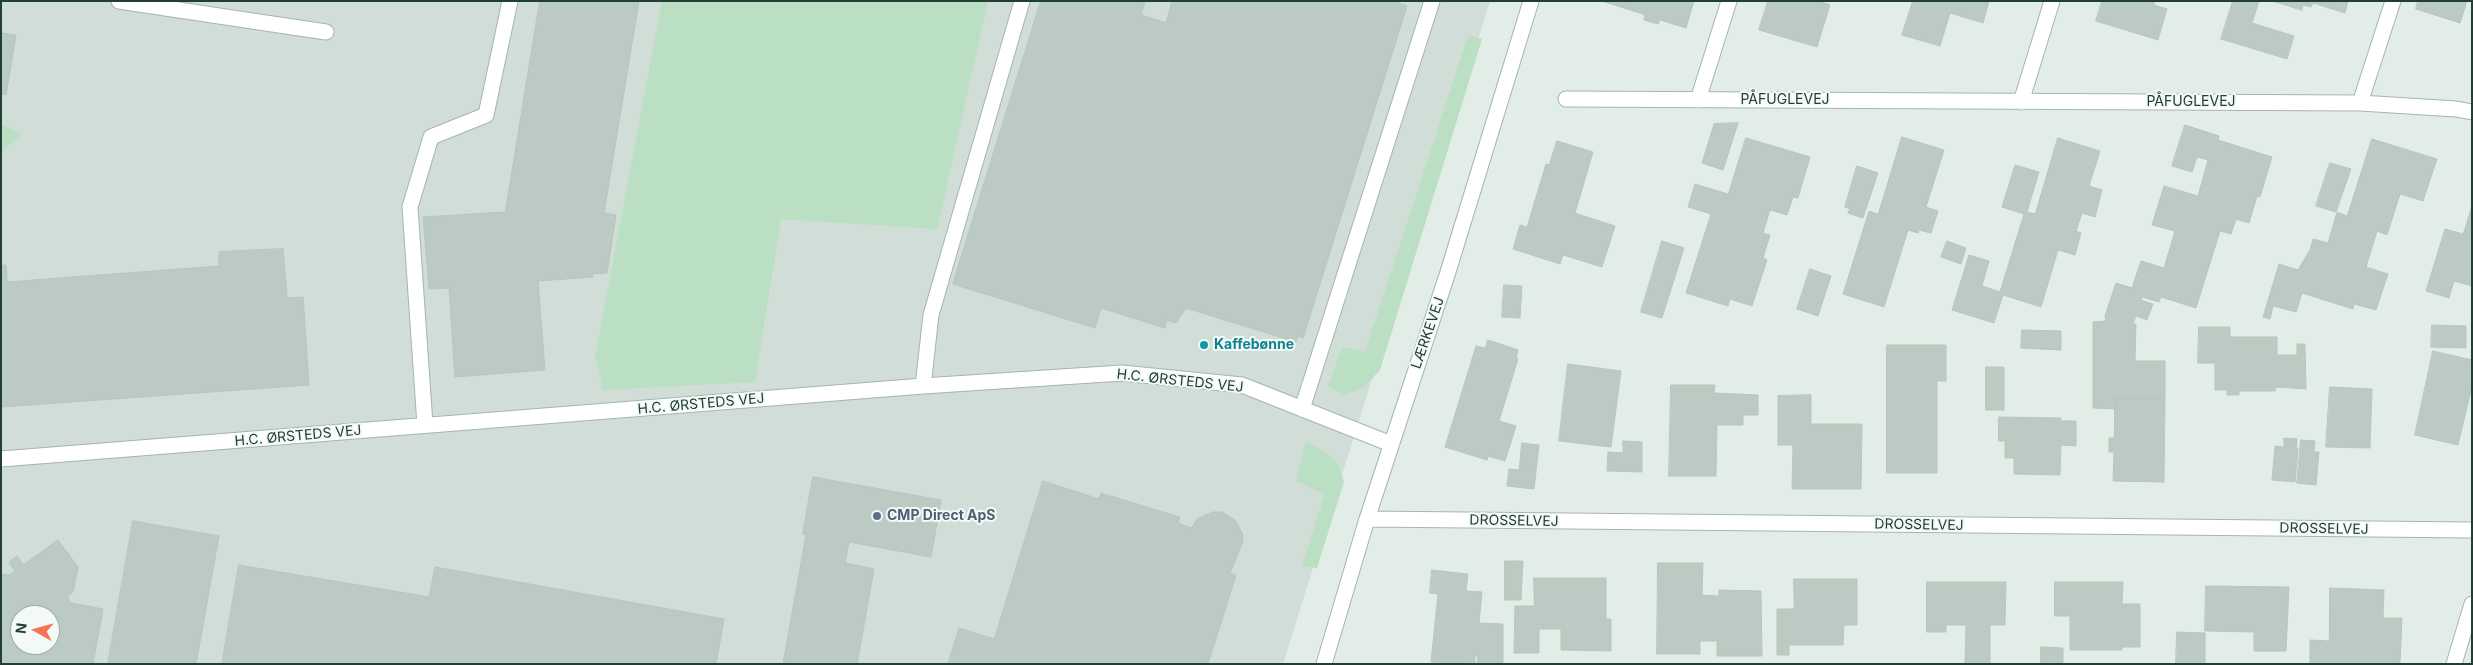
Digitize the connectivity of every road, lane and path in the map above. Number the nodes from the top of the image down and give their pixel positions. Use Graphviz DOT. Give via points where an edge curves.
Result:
graph roads {
  1 [pos="119,1"];
  2 [pos="510,1"];
  3 [pos="1022,1"];
  4 [pos="1432,1"];
  5 [pos="1531,1"];
  6 [pos="1729,1"];
  7 [pos="2052,1"];
  8 [pos="2393,1"];
  9 [pos="326,32"];
  10 [pos="1566,99"];
  11 [pos="1698,100"];
  12 [pos="2021,102"];
  13 [pos="2360,103"];
  14 [pos="2472,112"];
  15 [pos="923,386"];
  16 [pos="1302,409"];
  17 [pos="425,426"];
  18 [pos="1391,444"];
  19 [pos="1,459"];
  20 [pos="1367,519"];
  21 [pos="2472,530"];
  22 [pos="2472,604"];
  23 [pos="1324,664"];
  24 [pos="2454,664"];
  1 -- 9 [label="street"];
  2 -- 17 [label="street" via="486,115 431,137 410,207"];
  3 -- 15 [label="street" via="931,315"];
  4 -- 16 [label="street"];
  5 -- 18 [label="street, LÆRKEVEJ" via="1448,272"];
  6 -- 11 [label="street"];
  7 -- 12 [label="street"];
  8 -- 13 [label="street"];
  10 -- 11 [label="street, PÅFUGLEVEJ"];
  11 -- 12 [label="street, PÅFUGLEVEJ"];
  12 -- 13 [label="street, PÅFUGLEVEJ"];
  13 -- 14 [label="street, PÅFUGLEVEJ"];
  15 -- 16 [label="street, H.C. ØRSTEDS VEJ" via="1122,372 1242,385"];
  15 -- 17 [label="street, H.C. ØRSTEDS VEJ"];
  16 -- 18 [label="street, H.C. ØRSTEDS VEJ"];
  17 -- 19 [label="street, H.C. ØRSTEDS VEJ"];
  18 -- 20 [label="street, LÆRKEVEJ"];
  20 -- 21 [label="street, DROSSELVEJ"];
  20 -- 23 [label="street, LÆRKEVEJ"];
  22 -- 24 [label="street"];
}
